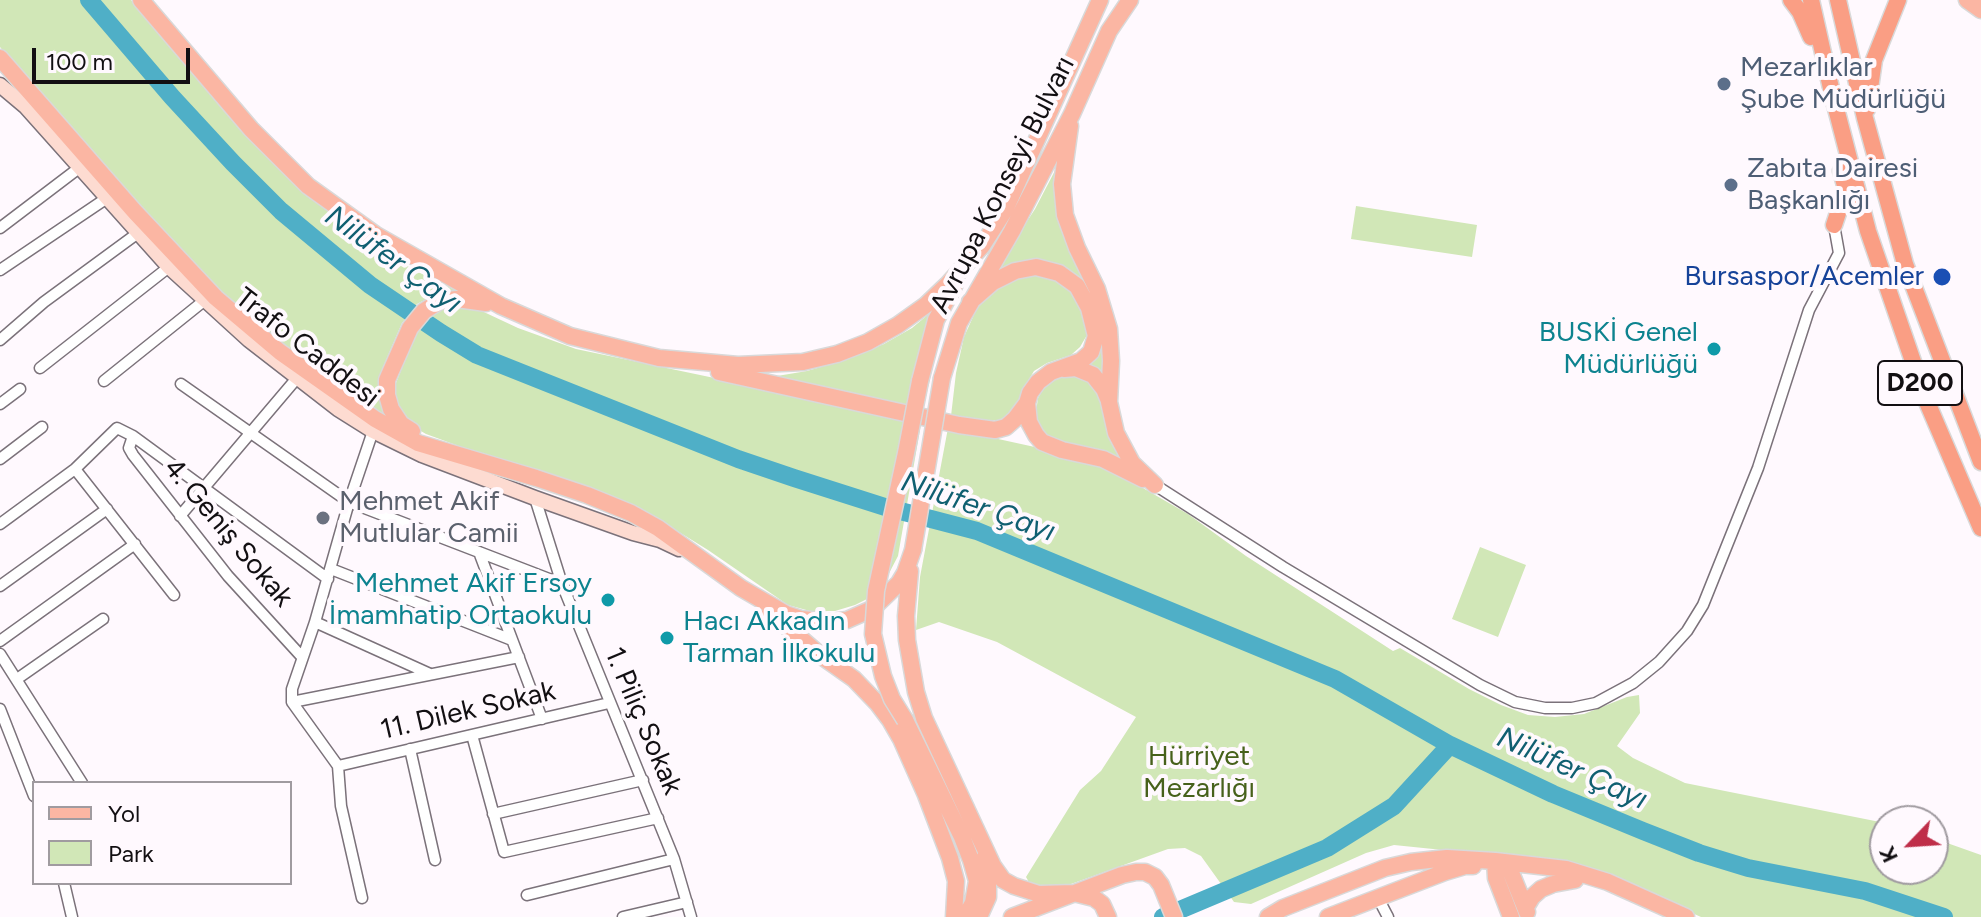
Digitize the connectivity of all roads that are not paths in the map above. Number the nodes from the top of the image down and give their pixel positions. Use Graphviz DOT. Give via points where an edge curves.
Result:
graph roads {
  1 [pos="141,0"];
  2 [pos="1100,0"];
  3 [pos="1130,0"];
  4 [pos="1791,0"];
  5 [pos="1811,0"];
  6 [pos="1838,0"];
  7 [pos="1898,0"];
  8 [pos="1967,0"];
  9 [pos="1981,10"];
  10 [pos="0,58"];
  11 [pos="0,85"];
  12 [pos="1833,98"];
  13 [pos="1072,114"];
  14 [pos="1865,118"];
  15 [pos="79,168"];
  16 [pos="107,198"];
  17 [pos="1834,225"];
  18 [pos="0,228"];
  19 [pos="138,233"];
  20 [pos="965,265"];
  21 [pos="169,267"];
  22 [pos="0,270"];
  23 [pos="205,300"];
  24 [pos="970,302"];
  25 [pos="501,306"];
  26 [pos="0,340"];
  27 [pos="659,358"];
  28 [pos="40,368"];
  29 [pos="1054,371"];
  30 [pos="297,378"];
  31 [pos="104,381"];
  32 [pos="181,384"];
  33 [pos="20,389"];
  34 [pos="1109,402"];
  35 [pos="1027,403"];
  36 [pos="0,404"];
  37 [pos="42,427"];
  38 [pos="373,431"];
  39 [pos="251,433"];
  40 [pos="133,436"];
  41 [pos="464,456"];
  42 [pos="0,459"];
  43 [pos="1981,462"];
  44 [pos="75,469"];
  45 [pos="1155,485"];
  46 [pos="204,488"];
  47 [pos="535,498"];
  48 [pos="349,502"];
  49 [pos="107,509"];
  50 [pos="180,516"];
  51 [pos="0,524"];
  52 [pos="1981,528"];
  53 [pos="135,544"];
  54 [pos="913,550"];
  55 [pos="479,552"];
  56 [pos="701,558"];
  57 [pos="330,574"];
  58 [pos="562,584"];
  59 [pos="0,586"];
  60 [pos="741,588"];
  61 [pos="174,595"];
  62 [pos="103,619"];
  63 [pos="315,622"];
  64 [pos="512,640"];
  65 [pos="0,641"];
  66 [pos="0,654"];
  67 [pos="302,657"];
  68 [pos="519,657"];
  69 [pos="431,675"];
  70 [pos="17,679"];
  71 [pos="292,702"];
  72 [pos="609,703"];
  73 [pos="0,709"];
  74 [pos="542,719"];
  75 [pos="472,735"];
  76 [pos="410,749"];
  77 [pos="338,766"];
  78 [pos="643,780"];
  79 [pos="81,781"];
  80 [pos="32,791"];
  81 [pos="493,814"];
  82 [pos="658,818"];
  83 [pos="983,846"];
  84 [pos="674,859"];
  85 [pos="435,860"];
  86 [pos="1502,866"];
  87 [pos="1575,880"];
  88 [pos="64,885"];
  89 [pos="1074,893"];
  90 [pos="527,895"];
  91 [pos="362,898"];
  92 [pos="1378,898"];
  93 [pos="687,902"];
  94 [pos="1105,911"];
  95 [pos="1508,911"];
  96 [pos="1527,912"];
  97 [pos="72,917"];
  98 [pos="623,917"];
  99 [pos="691,917"];
  100 [pos="954,917"];
  101 [pos="965,917"];
  102 [pos="979,917"];
  103 [pos="1012,917"];
  104 [pos="1174,917"];
  105 [pos="1268,917"];
  106 [pos="1328,917"];
  107 [pos="1388,917"];
  108 [pos="1665,917"];
  109 [pos="1686,917"];
  1 -- 25 [label="main road, Avrupa Konseyi Bulvarı" via="251,129 308,186 376,235"];
  2 -- 20 [label="main road, Avrupa Konseyi Bulvarı" via="1005,210"];
  3 -- 13 [label="main road, Avrupa Konseyi Bulvarı" via="1109,31"];
  4 -- 12 [label="highway" via="1808,26"];
  5 -- 12 [label="highway, D200"];
  6 -- 14 [label="highway, D200"];
  7 -- 14 [label="highway" via="1874,60"];
  8 -- 9 [label="main road"];
  10 -- 41 [label="main road, Avrupa Konseyi Bulvarı" via="216,298 280,352 375,419 418,443"];
  11 -- 15 [label="main road, Trafo Caddesi"];
  12 -- 17 [label="highway" via="1833,135 1846,189"];
  12 -- 52 [label="highway, D200" via="1897,317"];
  13 -- 24 [label="main road, Avrupa Konseyi Bulvarı"];
  13 -- 34 [label="main road" via="1062,184 1065,215 1109,329"];
  14 -- 43 [label="highway, D200" via="1905,264"];
  15 -- 16 [label="main road, Trafo Caddesi"];
  15 -- 18 [label="street"];
  16 -- 19 [label="main road, Trafo Caddesi"];
  16 -- 22 [label="street"];
  17 -- 45 [label="street" via="1839,253 1809,310 1758,468 1703,605 1659,662 1596,703 1545,708 1515,702 1480,685"];
  19 -- 21 [label="main road, Trafo Caddesi"];
  19 -- 26 [label="street"];
  20 -- 27 [label="main road, Avrupa Konseyi Bulvarı" via="898,325 837,354 771,365"];
  20 -- 101 [label="main road, bridge" via="936,320 920,381 876,591 873,634 892,699 971,860 977,881"];
  21 -- 23 [label="main road, Trafo Caddesi"];
  21 -- 28 [label="street"];
  23 -- 30 [label="main road, Trafo Caddesi"];
  23 -- 31 [label="street"];
  24 -- 29 [label="main road" via="993,282 1036,267 1059,273 1077,286 1096,336 1081,361"];
  24 -- 54 [label="main road, Avrupa Konseyi Bulvarı, bridge" via="942,378"];
  25 -- 27 [label="main road, Avrupa Konseyi Bulvarı" via="570,336"];
  25 -- 41 [label="main road" via="457,299 424,311 410,328 387,380 391,409 401,424"];
  27 -- 35 [label="main road" via="995,430 1006,427"];
  29 -- 34 [label="main road" via="1086,371 1100,383"];
  29 -- 35 [label="main road" via="1038,382"];
  30 -- 38 [label="main road, Trafo Caddesi"];
  30 -- 39 [label="street"];
  32 -- 39 [label="street"];
  33 -- 36 [label="street"];
  34 -- 45 [label="main road" via="1116,433 1132,463"];
  35 -- 45 [label="main road" via="1031,428 1042,442 1103,459"];
  37 -- 42 [label="street"];
  38 -- 47 [label="main road, Trafo Caddesi"];
  38 -- 48 [label="street"];
  39 -- 46 [label="street"];
  39 -- 48 [label="street"];
  40 -- 44 [label="street" via="117,428"];
  40 -- 46 [label="street"];
  40 -- 50 [label="street, 4. Geniş Sokak" via="133,455"];
  41 -- 56 [label="main road, Avrupa Konseyi Bulvarı" via="631,513"];
  44 -- 49 [label="street"];
  44 -- 51 [label="street"];
  46 -- 50 [label="street"];
  46 -- 57 [label="street"];
  47 -- 56 [label="main road, Trafo Caddesi"];
  47 -- 58 [label="street, 1. Piliç Sokak"];
  48 -- 55 [label="street"];
  48 -- 57 [label="street"];
  49 -- 53 [label="street"];
  49 -- 59 [label="street"];
  50 -- 67 [label="street, 4. Geniş Sokak"];
  53 -- 61 [label="street"];
  53 -- 65 [label="street"];
  54 -- 60 [label="main road, Avrupa Konseyi Bulvarı" via="905,573 887,596 847,620 801,619"];
  54 -- 83 [label="main road" via="906,616 910,667 924,718"];
  55 -- 58 [label="street"];
  55 -- 64 [label="street"];
  56 -- 60 [label="main road, Avrupa Konseyi Bulvarı"];
  57 -- 63 [label="street"];
  57 -- 64 [label="street"];
  58 -- 72 [label="street, 1. Piliç Sokak"];
  60 -- 100 [label="main road" via="854,679 890,720 950,858 956,881"];
  62 -- 70 [label="street"];
  63 -- 67 [label="street"];
  63 -- 69 [label="street"];
  64 -- 68 [label="street"];
  66 -- 70 [label="street"];
  67 -- 71 [label="street"];
  68 -- 69 [label="street"];
  68 -- 74 [label="street"];
  69 -- 71 [label="street"];
  70 -- 79 [label="street"];
  71 -- 77 [label="street"];
  72 -- 74 [label="street, 11. Dilek Sokak"];
  72 -- 78 [label="street, 1. Piliç Sokak"];
  73 -- 80 [label="street"];
  74 -- 75 [label="street, 11. Dilek Sokak"];
  75 -- 76 [label="street, 11. Dilek Sokak"];
  75 -- 81 [label="street"];
  76 -- 77 [label="street, 11. Dilek Sokak"];
  76 -- 85 [label="street"];
  77 -- 91 [label="street" via="341,806"];
  78 -- 81 [label="street"];
  78 -- 82 [label="street, 1. Piliç Sokak"];
  81 -- 82 [label="street" via="504,852"];
  82 -- 84 [label="street, 1. Piliç Sokak"];
  83 -- 89 [label="main road" via="1003,880 1014,886 1039,894"];
  83 -- 102 [label="main road" via="988,897"];
  84 -- 90 [label="street"];
  84 -- 93 [label="street, 1. Piliç Sokak"];
  86 -- 87 [label="main road"];
  86 -- 92 [label="main road" via="1465,866"];
  86 -- 95 [label="main road" via="1496,878"];
  86 -- 96 [label="main road"];
  86 -- 105 [label="main road" via="1447,858 1398,864"];
  86 -- 109 [label="main road" via="1566,869"];
  87 -- 96 [label="main road" via="1541,889"];
  87 -- 108 [label="main road"];
  88 -- 97 [label="street"];
  89 -- 94 [label="main road" via="1094,898"];
  89 -- 103 [label="main road"];
  89 -- 104 [label="main road" via="1145,872 1161,885"];
  92 -- 106 [label="main road"];
  92 -- 107 [label="street"];
  93 -- 98 [label="street"];
  93 -- 99 [label="street, 1. Piliç Sokak"];
}
